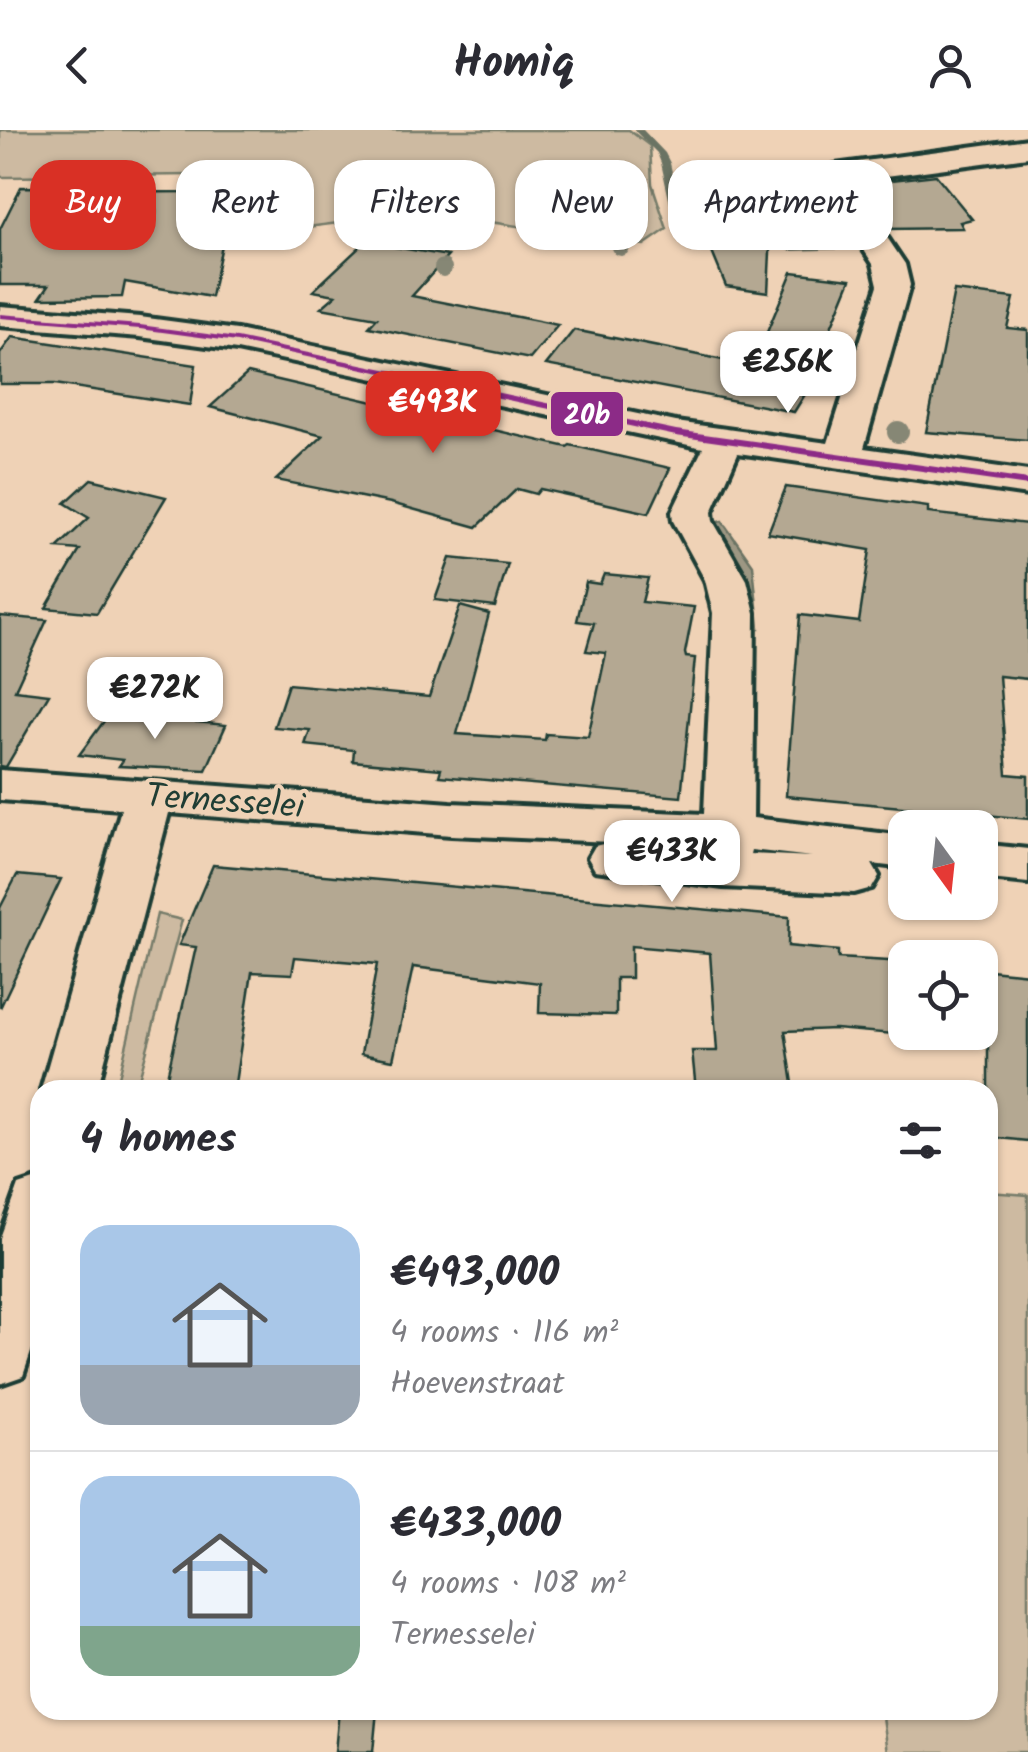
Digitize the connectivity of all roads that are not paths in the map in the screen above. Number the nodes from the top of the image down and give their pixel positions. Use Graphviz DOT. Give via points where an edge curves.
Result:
graph roads {
  1 [pos="1028,148"];
  2 [pos="0,316"];
  3 [pos="725,441"];
  4 [pos="842,458"];
  5 [pos="1028,482"];
  6 [pos="0,785"];
  7 [pos="148,799"];
  8 [pos="726,850"];
  9 [pos="888,852"];
  10 [pos="998,864"];
  11 [pos="1028,868"];
  12 [pos="998,869"];
  13 [pos="888,875"];
  14 [pos="72,1080"];
  15 [pos="30,1240"];
  16 [pos="0,1356"];
  1 -- 4 [label="street" via="835,174 894,285"];
  2 -- 3 [label="street" via="236,340"];
  3 -- 4 [label="street"];
  3 -- 8 [label="street" via="692,512 726,580 734,613"];
  4 -- 5 [label="street"];
  6 -- 7 [label="street, Ternesselei"];
  7 -- 8 [label="street, Ternesselei" via="451,819 616,858"];
  7 -- 14 [label="street"];
  8 -- 9 [label="street, Ternesselei"];
  8 -- 13 [label="street, Ternesselei" via="826,877"];
  10 -- 11 [label="street"];
  11 -- 12 [label="street"];
  15 -- 16 [label="street"];
}
